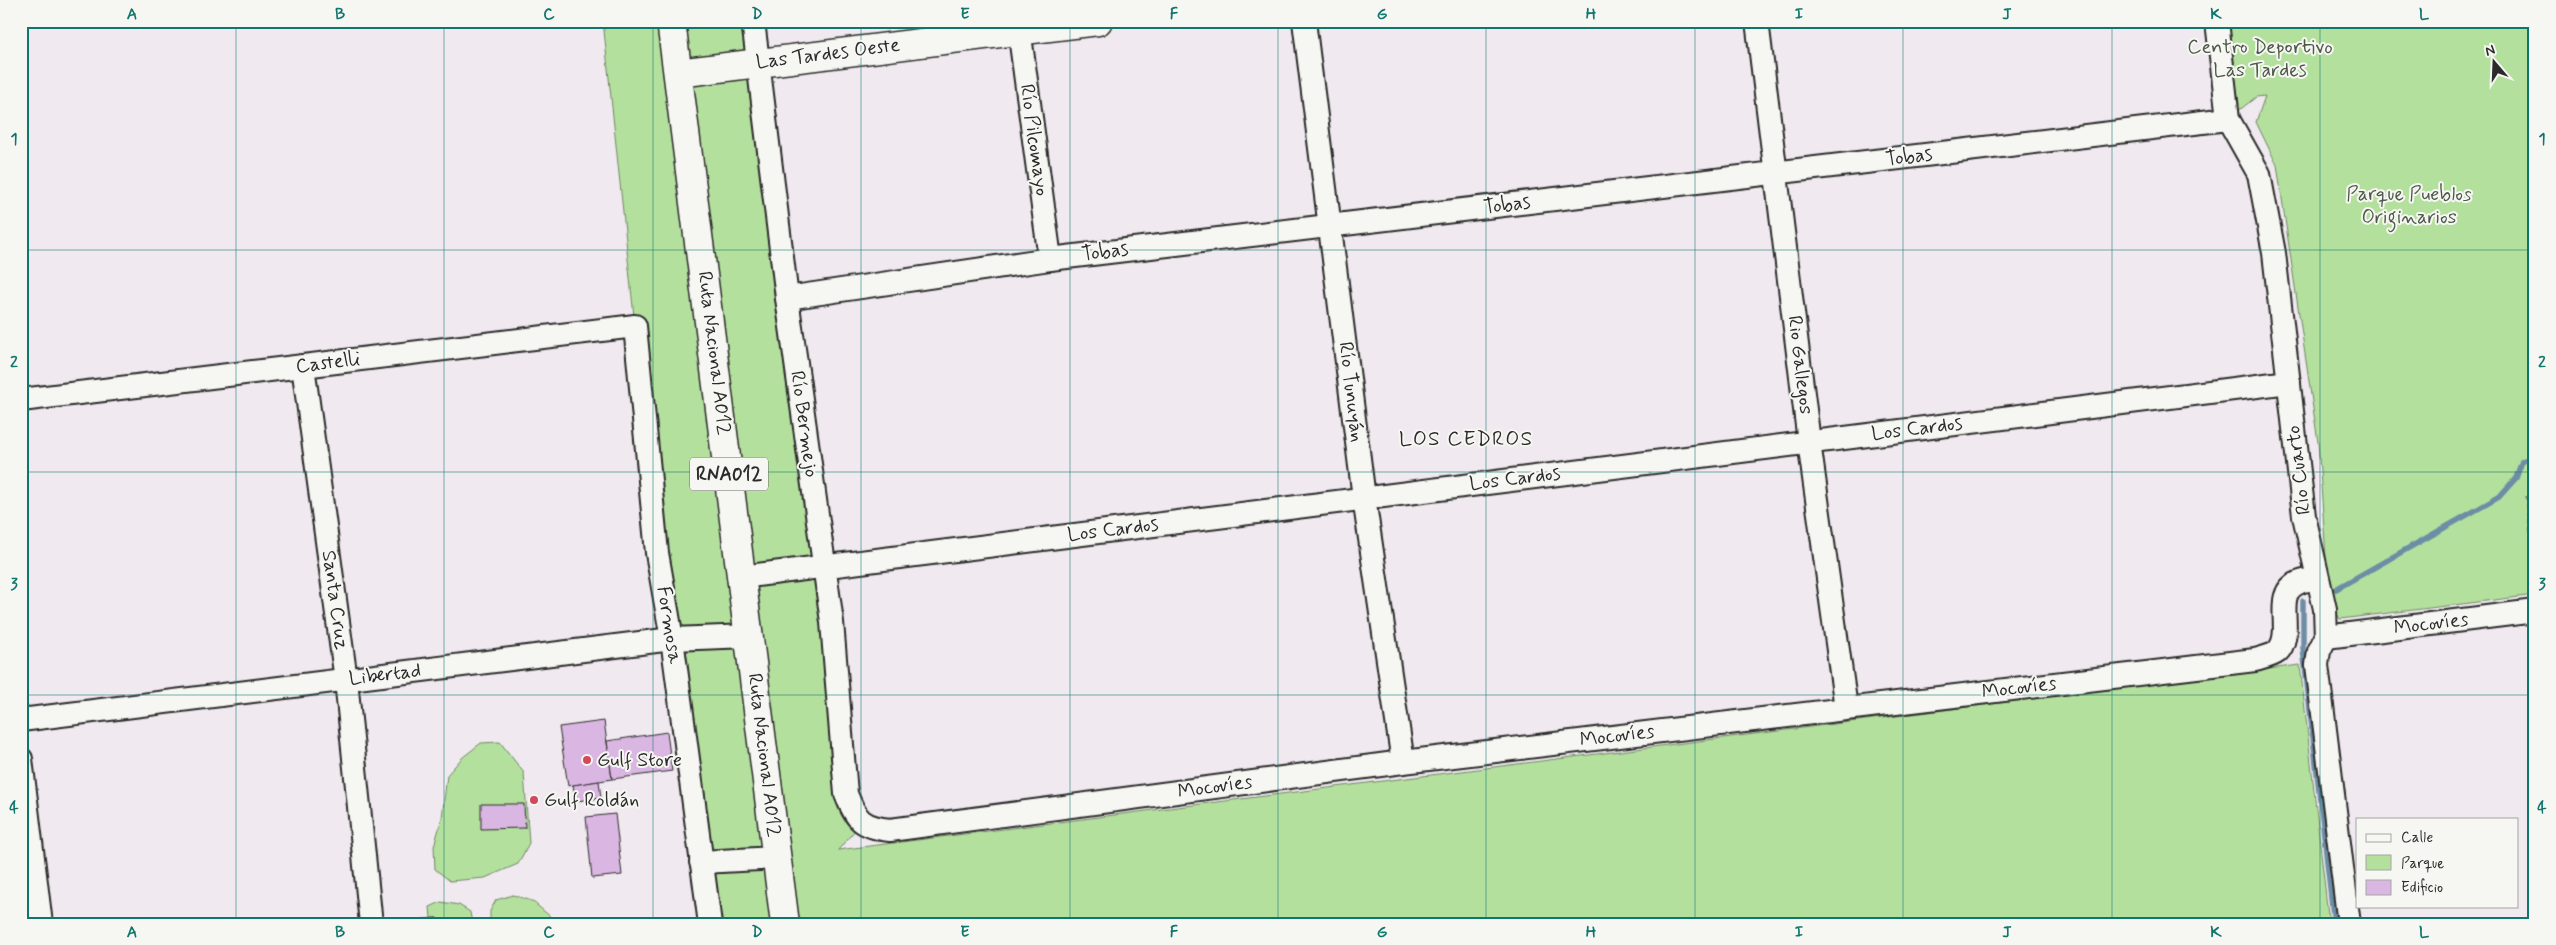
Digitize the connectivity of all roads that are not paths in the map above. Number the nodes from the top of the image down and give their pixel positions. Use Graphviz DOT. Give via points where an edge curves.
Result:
graph roads {
  1 [pos="671,21"];
  2 [pos="753,21"];
  3 [pos="1098,21"];
  4 [pos="1304,21"];
  5 [pos="1757,21"];
  6 [pos="2217,21"];
  7 [pos="1019,26"];
  8 [pos="758,63"];
  9 [pos="678,73"];
  10 [pos="2228,119"];
  11 [pos="1776,173"];
  12 [pos="1330,226"];
  13 [pos="1050,258"];
  14 [pos="787,298"];
  15 [pos="635,326"];
  16 [pos="303,366"];
  17 [pos="2289,382"];
  18 [pos="21,400"];
  19 [pos="1809,442"];
  20 [pos="1364,498"];
  21 [pos="824,566"];
  22 [pos="742,576"];
  23 [pos="2317,579"];
  24 [pos="2535,611"];
  25 [pos="749,636"];
  26 [pos="2326,637"];
  27 [pos="672,639"];
  28 [pos="346,680"];
  29 [pos="1846,708"];
  30 [pos="21,720"];
  31 [pos="21,759"];
  32 [pos="1403,762"];
  33 [pos="862,822"];
  34 [pos="777,858"];
  35 [pos="700,862"];
  36 [pos="41,924"];
  37 [pos="371,924"];
  38 [pos="710,924"];
  39 [pos="785,924"];
  40 [pos="2349,924"];
  1 -- 9 [label="main road, Ruta Nacional A012 / RNA012"];
  2 -- 8 [label="street, Río Bermejo"];
  3 -- 7 [label="main road, Las Tardes Oeste"];
  4 -- 12 [label="street, Río Tunuyán"];
  5 -- 11 [label="street, Rio Gallegos"];
  6 -- 10 [label="street, Río Cuarto"];
  7 -- 8 [label="main road, Las Tardes Oeste"];
  7 -- 13 [label="street, Río Pilcomayo"];
  8 -- 9 [label="main road, Las Tardes Oeste"];
  8 -- 14 [label="street, Río Bermejo"];
  9 -- 22 [label="main road, Ruta Nacional A012 / RNA012"];
  10 -- 11 [label="street, Tobas"];
  10 -- 17 [label="street, Río Cuarto" via="2259,174 2274,253"];
  11 -- 12 [label="street, Tobas"];
  11 -- 19 [label="street, Rio Gallegos"];
  12 -- 13 [label="street, Tobas"];
  12 -- 20 [label="street, Río Tunuyán"];
  13 -- 14 [label="street, Tobas"];
  14 -- 21 [label="street, Río Bermejo"];
  15 -- 16 [label="street, Castelli"];
  15 -- 27 [label="street, Formosa" via="657,553"];
  16 -- 18 [label="street, Castelli"];
  16 -- 28 [label="street, Santa Cruz"];
  17 -- 19 [label="street, Los Cardos"];
  17 -- 23 [label="street, Río Cuarto" via="2304,516"];
  19 -- 20 [label="street, Los Cardos"];
  19 -- 29 [label="street, Rio Gallegos"];
  20 -- 21 [label="street, Los Cardos"];
  20 -- 32 [label="street, Río Tunuyán"];
  21 -- 22 [label="street, Los Cardos"];
  21 -- 33 [label="street, Río Bermejo" via="832,622 846,794 853,812"];
  22 -- 25 [label="main road, Ruta Nacional A012 / RNA012"];
  23 -- 26 [label="street, Río Cuarto" via="2325,609"];
  23 -- 29 [label="street, Mocovíes" via="2297,583 2287,592 2283,644 2276,654 2255,660"];
  24 -- 26 [label="street, Mocovíes"];
  25 -- 27 [label="street, Libertad"];
  25 -- 34 [label="main road, Ruta Nacional A012 / RNA012"];
  26 -- 40 [label="street, Río Cuarto" via="2317,665"];
  27 -- 28 [label="street, Libertad"];
  27 -- 35 [label="street, Formosa"];
  28 -- 30 [label="street, Libertad"];
  28 -- 37 [label="street, Santa Cruz"];
  29 -- 32 [label="street, Mocovíes"];
  31 -- 36 [label="street"];
  32 -- 33 [label="street, Mocovíes" via="890,830 871,828"];
  34 -- 35 [label="street"];
  34 -- 39 [label="main road, Ruta Nacional A012 / RNA012"];
  35 -- 38 [label="street, Formosa"];
}
